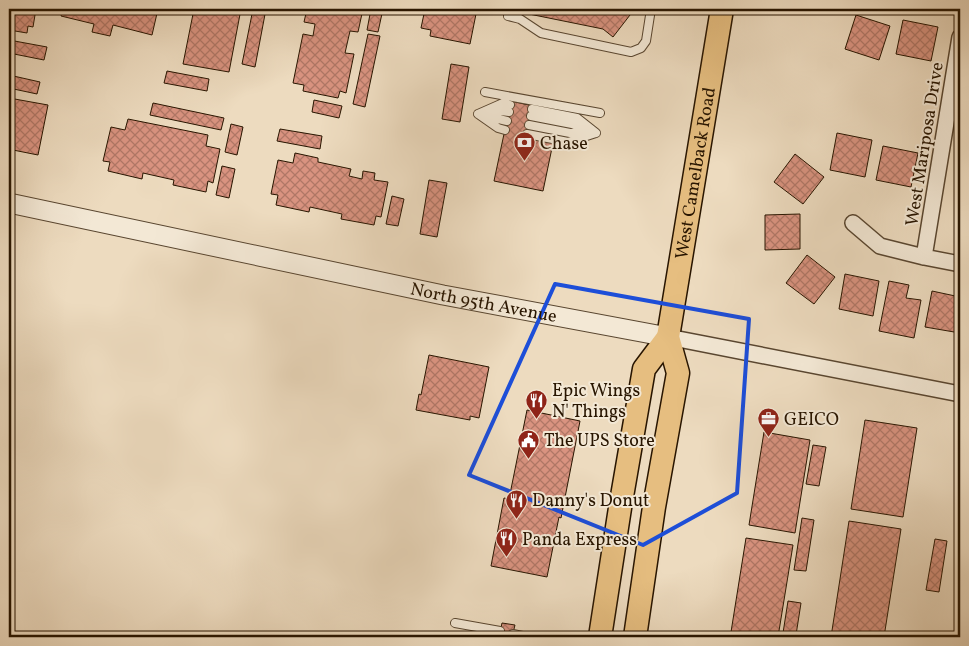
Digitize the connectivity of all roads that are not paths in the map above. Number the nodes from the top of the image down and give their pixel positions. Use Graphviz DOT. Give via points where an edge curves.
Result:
graph roads {
  1 [pos="651,9"];
  2 [pos="722,9"];
  3 [pos="508,16"];
  4 [pos="960,37"];
  5 [pos="485,92"];
  6 [pos="509,108"];
  7 [pos="532,112"];
  8 [pos="478,114"];
  9 [pos="600,114"];
  10 [pos="507,121"];
  11 [pos="529,125"];
  12 [pos="505,130"];
  13 [pos="596,133"];
  14 [pos="527,134"];
  15 [pos="9,203"];
  16 [pos="853,223"];
  17 [pos="924,257"];
  18 [pos="960,264"];
  19 [pos="668,337"];
  20 [pos="960,394"];
  21 [pos="455,623"];
  22 [pos="500,632"];
  23 [pos="513,634"];
  24 [pos="527,637"];
  25 [pos="600,637"];
  26 [pos="635,637"];
  1 -- 3 [label="lane" via="646,41 641,48 631,52 541,33 520,19"];
  2 -- 19 [label="main road, West Camelback Road"];
  4 -- 17 [label="street, West Mariposa Drive"];
  5 -- 9 [label="lane"];
  6 -- 8 [label="lane"];
  7 -- 13 [label="lane"];
  8 -- 10 [label="lane"];
  8 -- 12 [label="lane"];
  11 -- 13 [label="lane" via="570,133"];
  13 -- 14 [label="lane" via="568,142"];
  15 -- 19 [label="street, North 95th Avenue" via="443,294"];
  16 -- 17 [label="street" via="880,246"];
  17 -- 18 [label="street"];
  19 -- 20 [label="street, North 95th Avenue"];
  19 -- 25 [label="main road, West Camelback Road" via="644,369"];
  19 -- 26 [label="main road, West Camelback Road" via="678,373"];
  21 -- 22 [label="lane"];
  23 -- 24 [label="lane"];
}
